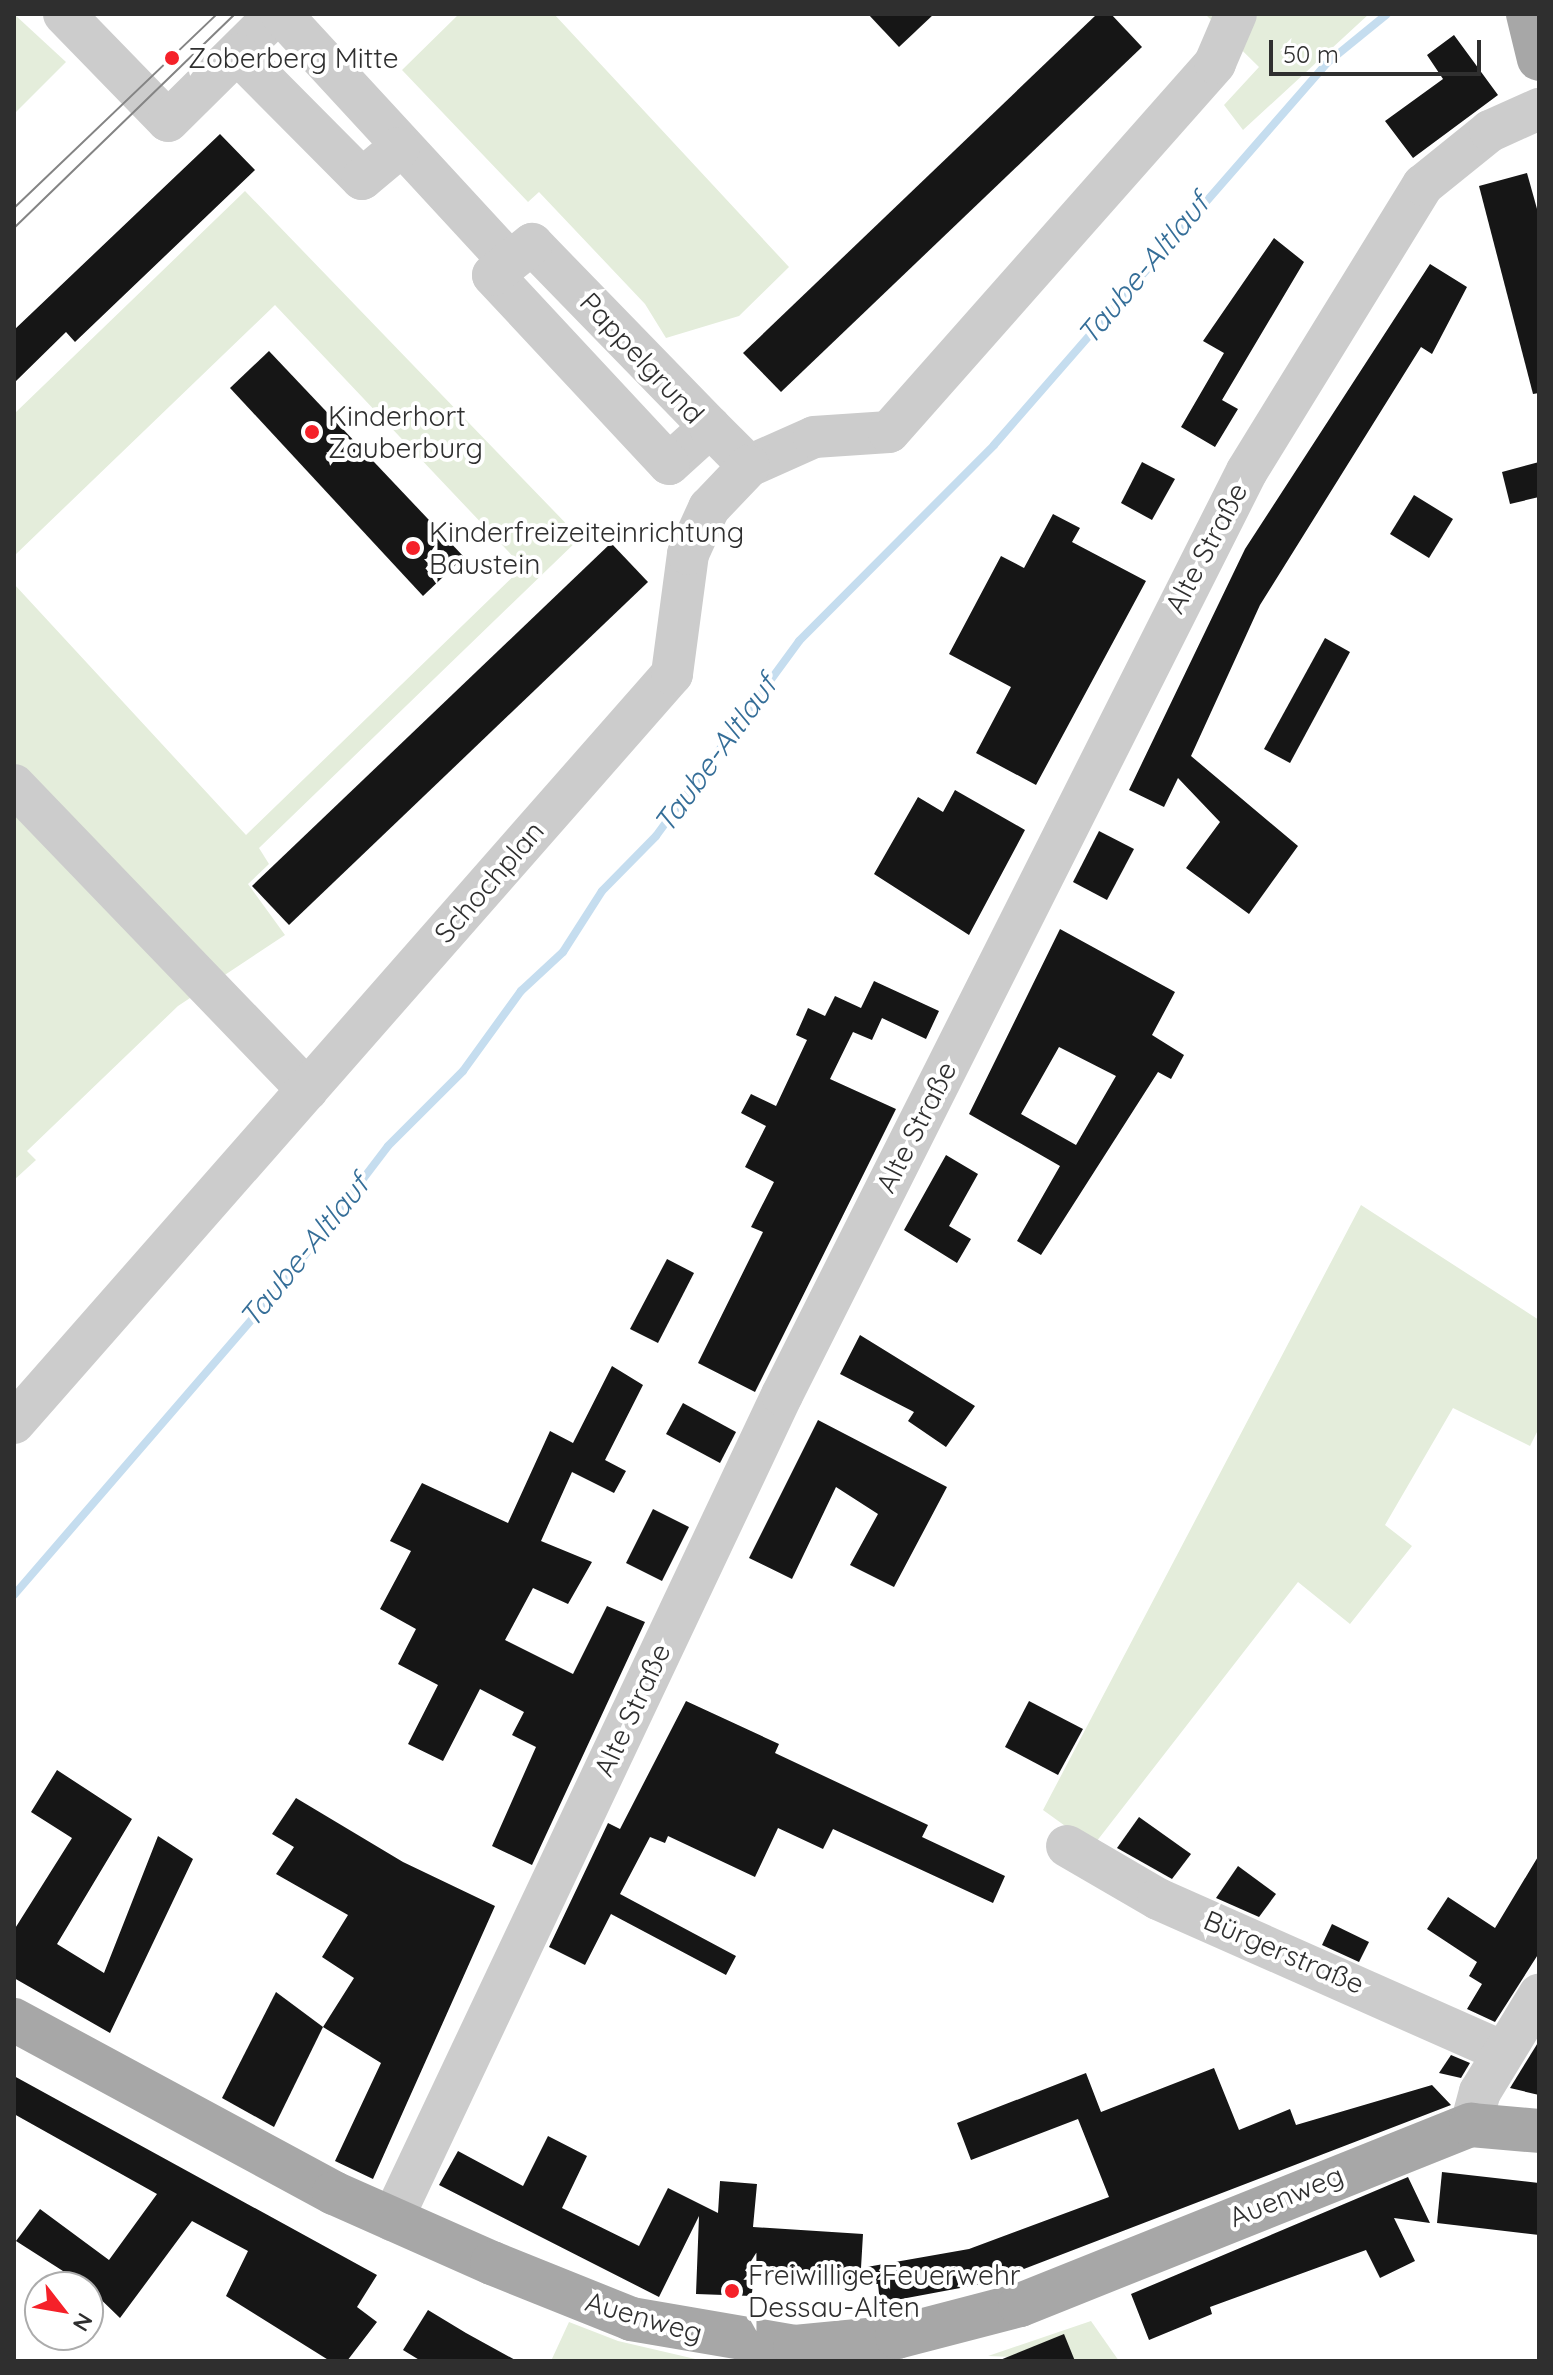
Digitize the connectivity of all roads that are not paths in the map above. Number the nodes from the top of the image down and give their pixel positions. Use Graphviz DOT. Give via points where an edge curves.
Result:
graph roads {
  1 [pos="64,14"];
  2 [pos="279,14"];
  3 [pos="1236,14"];
  4 [pos="1528,14"];
  5 [pos="238,54"];
  6 [pos="1539,59"];
  7 [pos="1539,109"];
  8 [pos="399,148"];
  9 [pos="506,258"];
  10 [pos="710,427"];
  11 [pos="749,466"];
  12 [pos="14,785"];
  13 [pos="307,1090"];
  14 [pos="14,1423"];
  15 [pos="1067,1846"];
  16 [pos="1539,1995"];
  17 [pos="14,2020"];
  18 [pos="1504,2052"];
  19 [pos="1471,2125"];
  20 [pos="1539,2131"];
  21 [pos="392,2220"];
  22 [pos="754,2352"];
  1 -- 5 [label="street" via="168,121"];
  2 -- 5 [label="street"];
  2 -- 8 [label="street" via="396,134"];
  3 -- 11 [label="street" via="1215,63 889,432 814,437"];
  4 -- 6 [label="main road"];
  5 -- 8 [label="street" via="362,179"];
  7 -- 21 [label="street, Alte Straße" via="1490,131 1423,185 1247,471 782,1395"];
  8 -- 9 [label="street"];
  9 -- 10 [label="street, Pappelgrund" via="532,244"];
  9 -- 10 [label="street, Pappelgrund" via="493,275 669,464"];
  10 -- 11 [label="street"];
  11 -- 13 [label="street, Schochplan" via="709,508 688,554 672,674"];
  12 -- 13 [label="street"];
  13 -- 14 [label="street, Schochplan"];
  15 -- 18 [label="street, Bürgerstraße" via="1158,1899"];
  16 -- 18 [label="street"];
  17 -- 21 [label="main road, Auenweg"];
  18 -- 19 [label="street"];
  19 -- 20 [label="main road, Auenweg"];
  19 -- 22 [label="main road, Auenweg" via="995,2313 846,2345"];
  21 -- 22 [label="main road, Auenweg" via="631,2319"];
}
